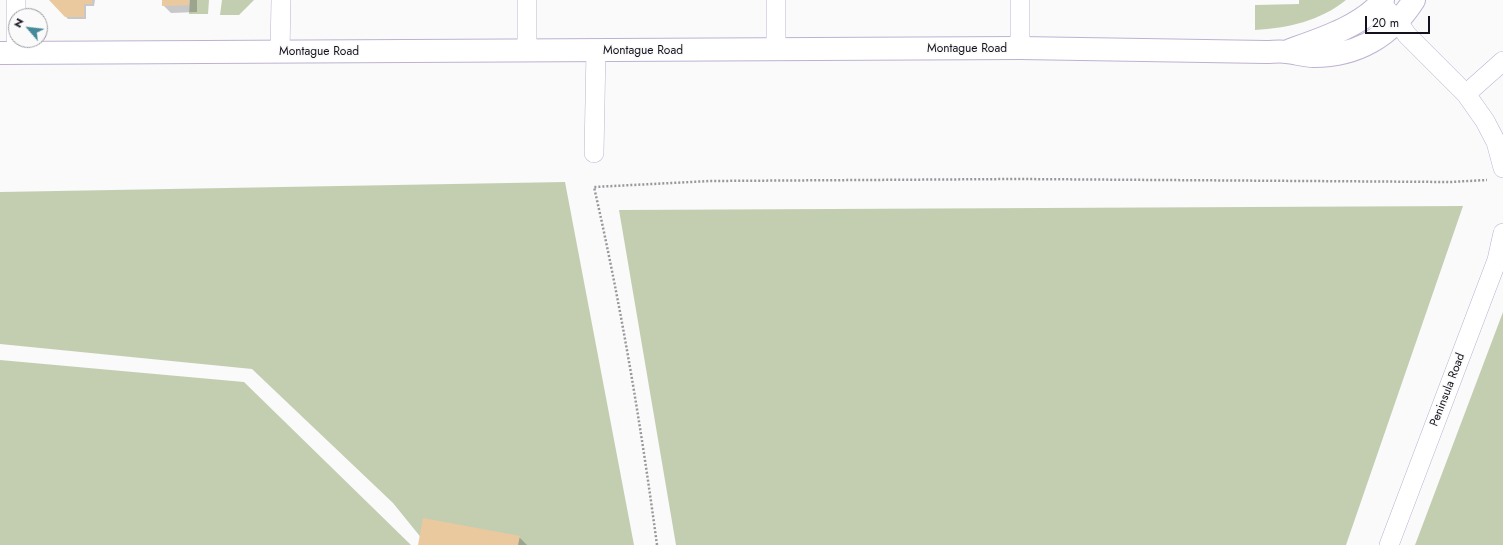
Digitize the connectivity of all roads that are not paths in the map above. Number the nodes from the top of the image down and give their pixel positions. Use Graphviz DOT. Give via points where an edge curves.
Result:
graph roads {
  1 [pos="281,0"];
  2 [pos="527,0"];
  3 [pos="776,0"];
  4 [pos="1020,0"];
  5 [pos="1414,0"];
  6 [pos="1382,1"];
  7 [pos="1398,22"];
  8 [pos="48,48"];
  9 [pos="1020,48"];
  10 [pos="776,50"];
  11 [pos="527,51"];
  12 [pos="596,51"];
  13 [pos="1285,51"];
  14 [pos="280,52"];
  15 [pos="1503,61"];
  16 [pos="1466,94"];
  17 [pos="594,154"];
  18 [pos="1503,168"];
  19 [pos="1503,234"];
  20 [pos="1389,545"];
  1 -- 14 [label="street"];
  2 -- 11 [label="street"];
  3 -- 10 [label="street"];
  4 -- 9 [label="street"];
  5 -- 7 [label="street, Montague Road"];
  6 -- 7 [label="street"];
  6 -- 13 [label="street, Montague Road" via="1369,14 1339,31"];
  7 -- 13 [label="street, Montague Road" via="1355,50 1312,56"];
  7 -- 16 [label="street" via="1407,35"];
  8 -- 14 [label="street, Montague Road"];
  9 -- 10 [label="street, Montague Road"];
  9 -- 13 [label="street, Montague Road"];
  10 -- 12 [label="street, Montague Road"];
  11 -- 12 [label="street, Montague Road"];
  11 -- 14 [label="street, Montague Road"];
  12 -- 17 [label="street"];
  15 -- 16 [label="street"];
  16 -- 18 [label="street" via="1496,142"];
  19 -- 20 [label="street, Peninsula Road" via="1497,260"];
}
